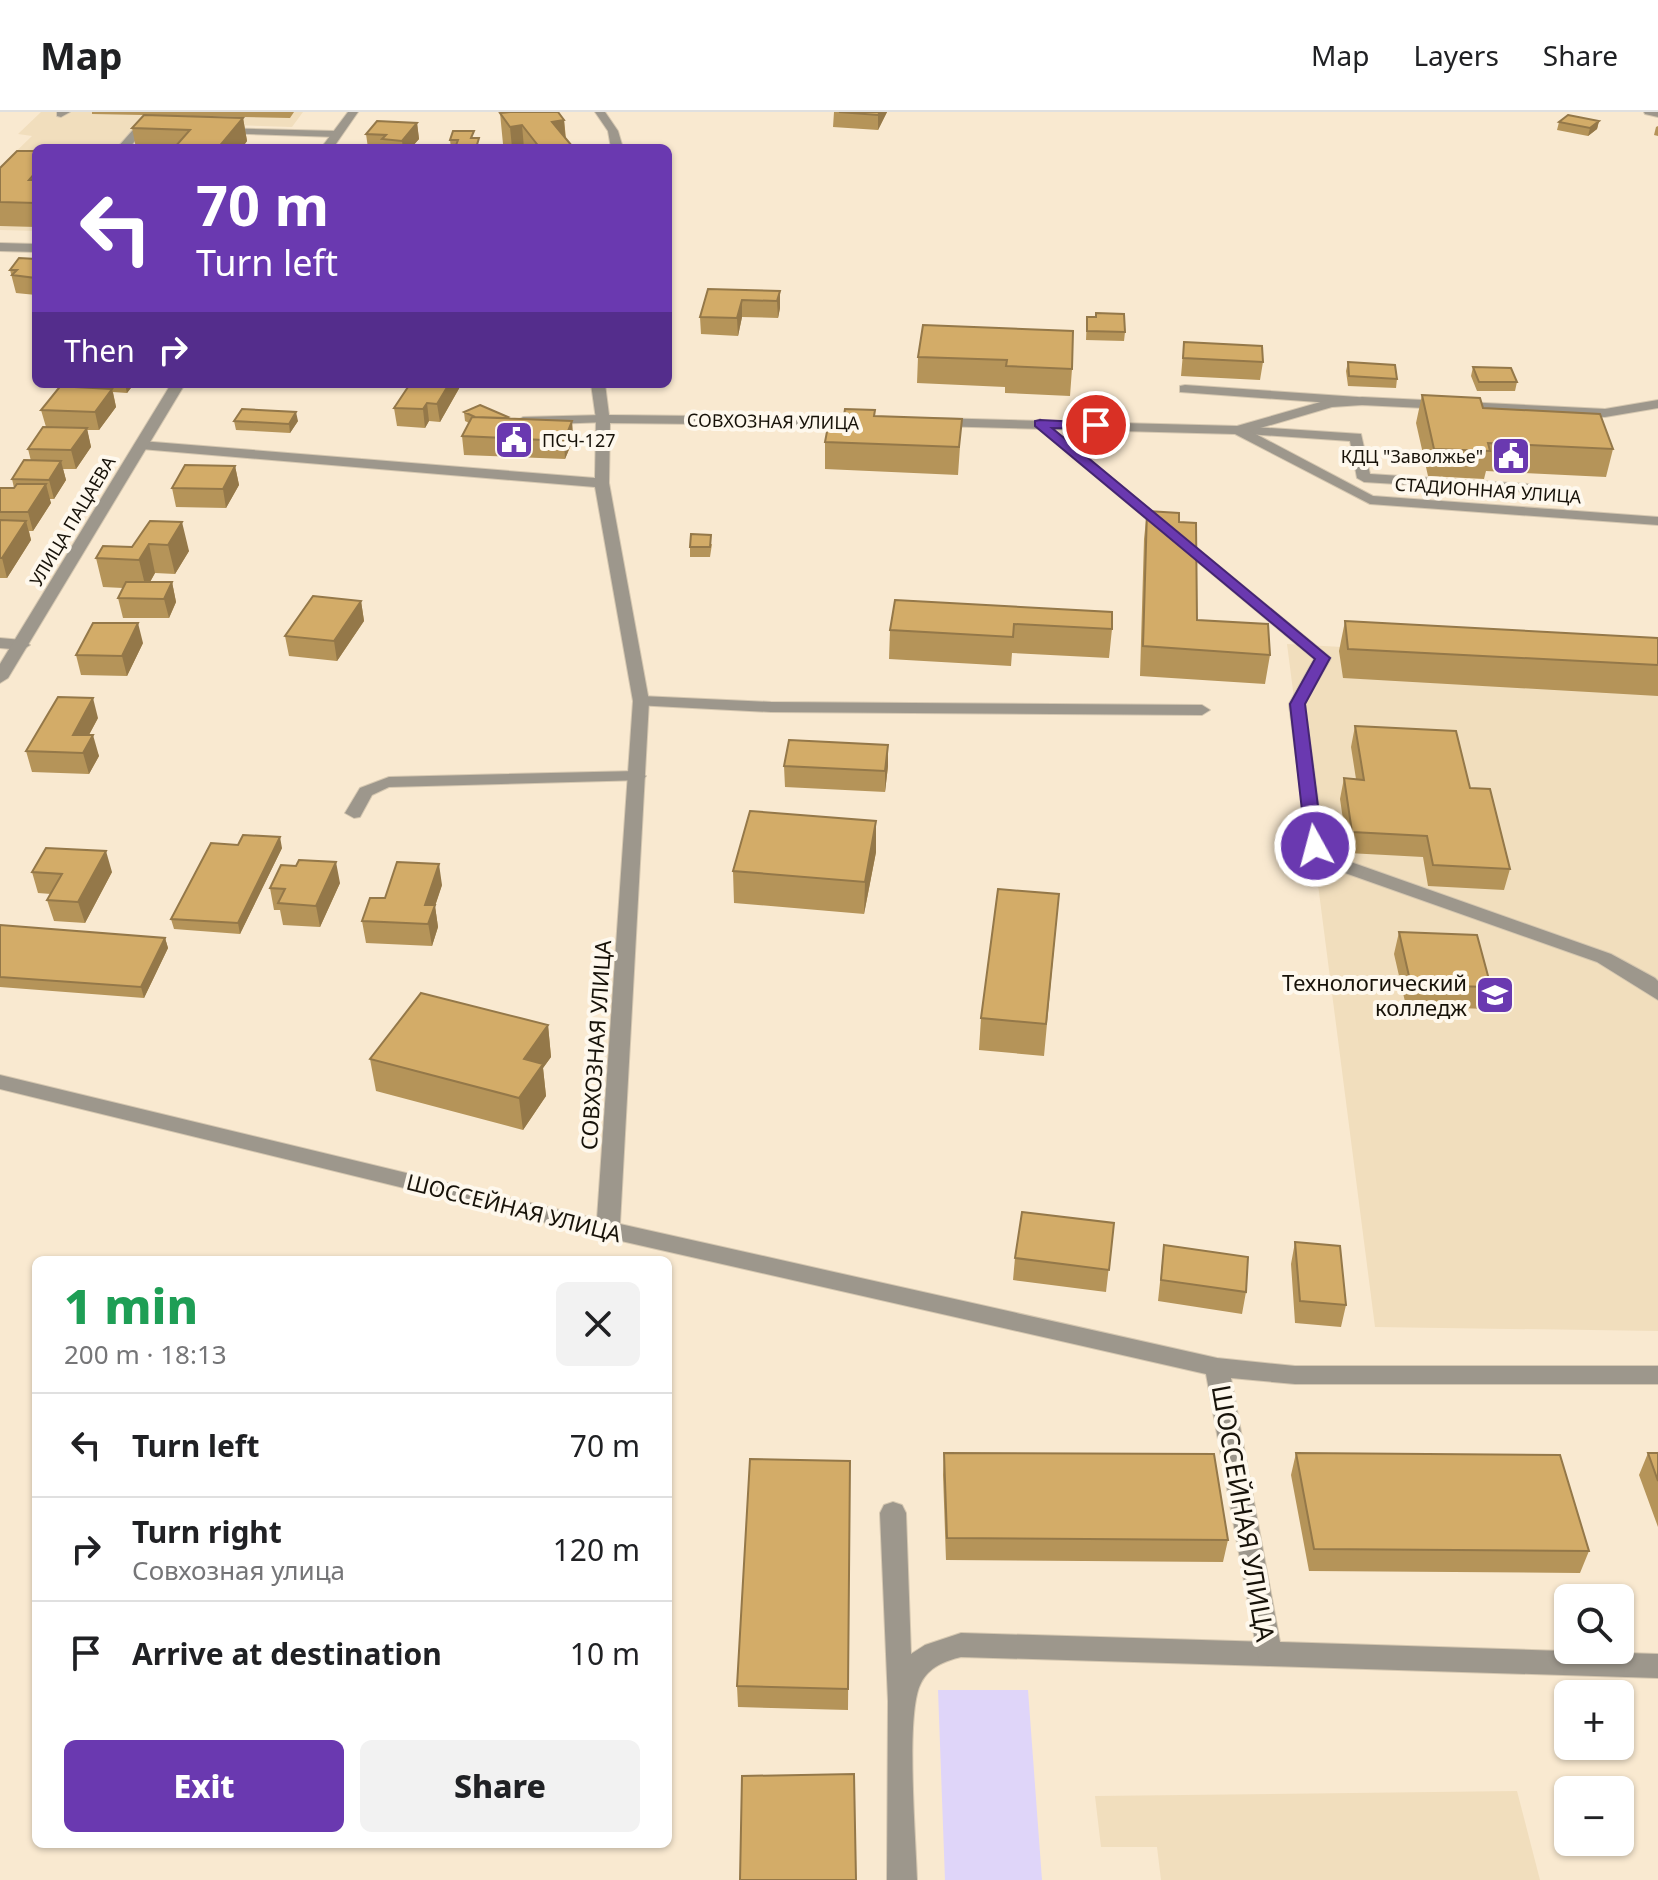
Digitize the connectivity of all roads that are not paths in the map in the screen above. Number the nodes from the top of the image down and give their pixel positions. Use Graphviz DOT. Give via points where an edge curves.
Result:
graph roads {
  1 [pos="353,112"];
  2 [pos="600,112"];
  3 [pos="1649,112"];
  4 [pos="1658,114"];
  5 [pos="169,129"];
  6 [pos="200,130"];
  7 [pos="336,134"];
  8 [pos="127,144"];
  9 [pos="330,144"];
  10 [pos="616,144"];
  11 [pos="0,247"];
  12 [pos="32,248"];
  13 [pos="176,388"];
  14 [pos="599,388"];
  15 [pos="1185,389"];
  16 [pos="1362,401"];
  17 [pos="1658,404"];
  18 [pos="603,419"];
  19 [pos="512,421"];
  20 [pos="884,422"];
  21 [pos="915,422"];
  22 [pos="1040,423"];
  23 [pos="1238,430"];
  24 [pos="141,445"];
  25 [pos="602,483"];
  26 [pos="1543,489"];
  27 [pos="1658,521"];
  28 [pos="0,643"];
  29 [pos="22,645"];
  30 [pos="0,678"];
  31 [pos="641,701"];
  32 [pos="1202,710"];
  33 [pos="637,776"];
  34 [pos="354,813"];
  35 [pos="1658,993"];
  36 [pos="0,1082"];
  37 [pos="608,1230"];
  38 [pos="1217,1367"];
  39 [pos="1658,1375"];
  40 [pos="893,1513"];
  41 [pos="1269,1654"];
  42 [pos="1658,1666"];
  43 [pos="899,1712"];
  44 [pos="902,1880"];
  1 -- 7 [label="street"];
  2 -- 10 [label="street"];
  3 -- 4 [label="street"];
  5 -- 8 [label="street" via="143,130"];
  6 -- 7 [label="street"];
  7 -- 9 [label="street"];
  11 -- 12 [label="street"];
  13 -- 24 [label="street, УЛИЦА ПАЦАЕВА"];
  14 -- 18 [label="street, СОВХОЗНАЯ УЛИЦА"];
  15 -- 16 [label="street"];
  16 -- 17 [label="street" via="1605,413"];
  16 -- 23 [label="street" via="1331,403"];
  18 -- 19 [label="street"];
  18 -- 20 [label="street, СОВХОЗНАЯ УЛИЦА"];
  18 -- 25 [label="street, СОВХОЗНАЯ УЛИЦА"];
  21 -- 22 [label="street"];
  22 -- 23 [label="street"];
  22 -- 35 [label="street" via="1323,658 1297,704 1315,846 1338,864 1604,958"];
  23 -- 26 [label="street" via="1356,437 1364,478"];
  23 -- 27 [label="street, СТАДИОННАЯ УЛИЦА" via="1370,500"];
  24 -- 25 [label="street"];
  24 -- 29 [label="street, УЛИЦА ПАЦАЕВА"];
  25 -- 31 [label="street, СОВХОЗНАЯ УЛИЦА"];
  28 -- 29 [label="street"];
  29 -- 30 [label="street, УЛИЦА ПАЦАЕВА"];
  31 -- 32 [label="street"];
  31 -- 33 [label="street, СОВХОЗНАЯ УЛИЦА"];
  33 -- 34 [label="street" via="389,782 360,793"];
  33 -- 37 [label="street, СОВХОЗНАЯ УЛИЦА"];
  36 -- 37 [label="street, ШОССЕЙНАЯ УЛИЦА"];
  37 -- 38 [label="street, ШОССЕЙНАЯ УЛИЦА"];
  38 -- 39 [label="street, ШОССЕЙНАЯ УЛИЦА" via="1295,1375"];
  38 -- 41 [label="street, ШОССЕЙНАЯ УЛИЦА"];
  40 -- 43 [label="street"];
  41 -- 42 [label="street, ШОССЕЙНАЯ УЛИЦА"];
  41 -- 43 [label="street" via="961,1645 937,1650 916,1664"];
  43 -- 44 [label="street"];
}
